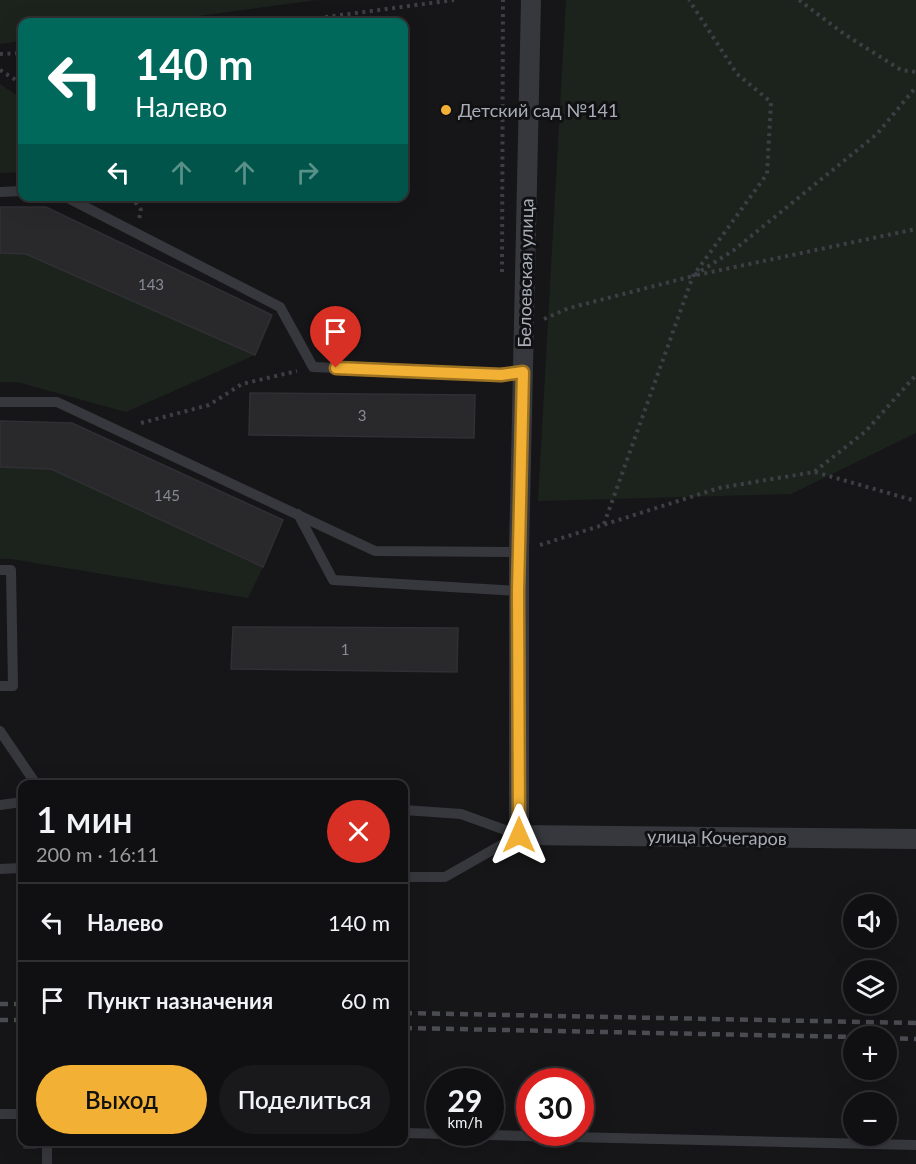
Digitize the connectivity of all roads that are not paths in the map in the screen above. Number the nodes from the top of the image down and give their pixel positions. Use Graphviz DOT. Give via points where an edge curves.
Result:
graph roads {
  1 [pos="531,0"];
  2 [pos="18,191"];
  3 [pos="0,192"];
  4 [pos="74,201"];
  5 [pos="523,372"];
  6 [pos="0,402"];
  7 [pos="297,513"];
  8 [pos="519,552"];
  9 [pos="0,570"];
  10 [pos="518,591"];
  11 [pos="0,686"];
  12 [pos="0,731"];
  13 [pos="33,780"];
  14 [pos="18,803"];
  15 [pos="0,805"];
  16 [pos="408,810"];
  17 [pos="519,835"];
  18 [pos="916,839"];
  19 [pos="18,868"];
  20 [pos="0,869"];
  21 [pos="408,877"];
  22 [pos="0,1114"];
  23 [pos="18,1114"];
  24 [pos="408,1133"];
  25 [pos="916,1144"];
  26 [pos="47,1146"];
  27 [pos="47,1164"];
  1 -- 5 [label="street, Белоевская улица"];
  2 -- 3 [label="lane"];
  4 -- 5 [label="lane" via="280,307 313,367 501,375"];
  5 -- 8 [label="street, Белоевская улица"];
  6 -- 7 [label="lane" via="57,402"];
  7 -- 8 [label="lane" via="375,551"];
  7 -- 10 [label="lane" via="333,580"];
  8 -- 10 [label="street, Белоевская улица"];
  9 -- 11 [label="lane" via="11,570 13,686"];
  10 -- 17 [label="street, Белоевская улица"];
  12 -- 13 [label="lane"];
  14 -- 15 [label="lane"];
  16 -- 17 [label="lane" via="461,814"];
  17 -- 18 [label="street, улица Кочегаров"];
  17 -- 21 [label="lane" via="445,877"];
  19 -- 20 [label="lane"];
  22 -- 23 [label="lane"];
  24 -- 25 [label="lane"];
  26 -- 27 [label="lane"];
}
